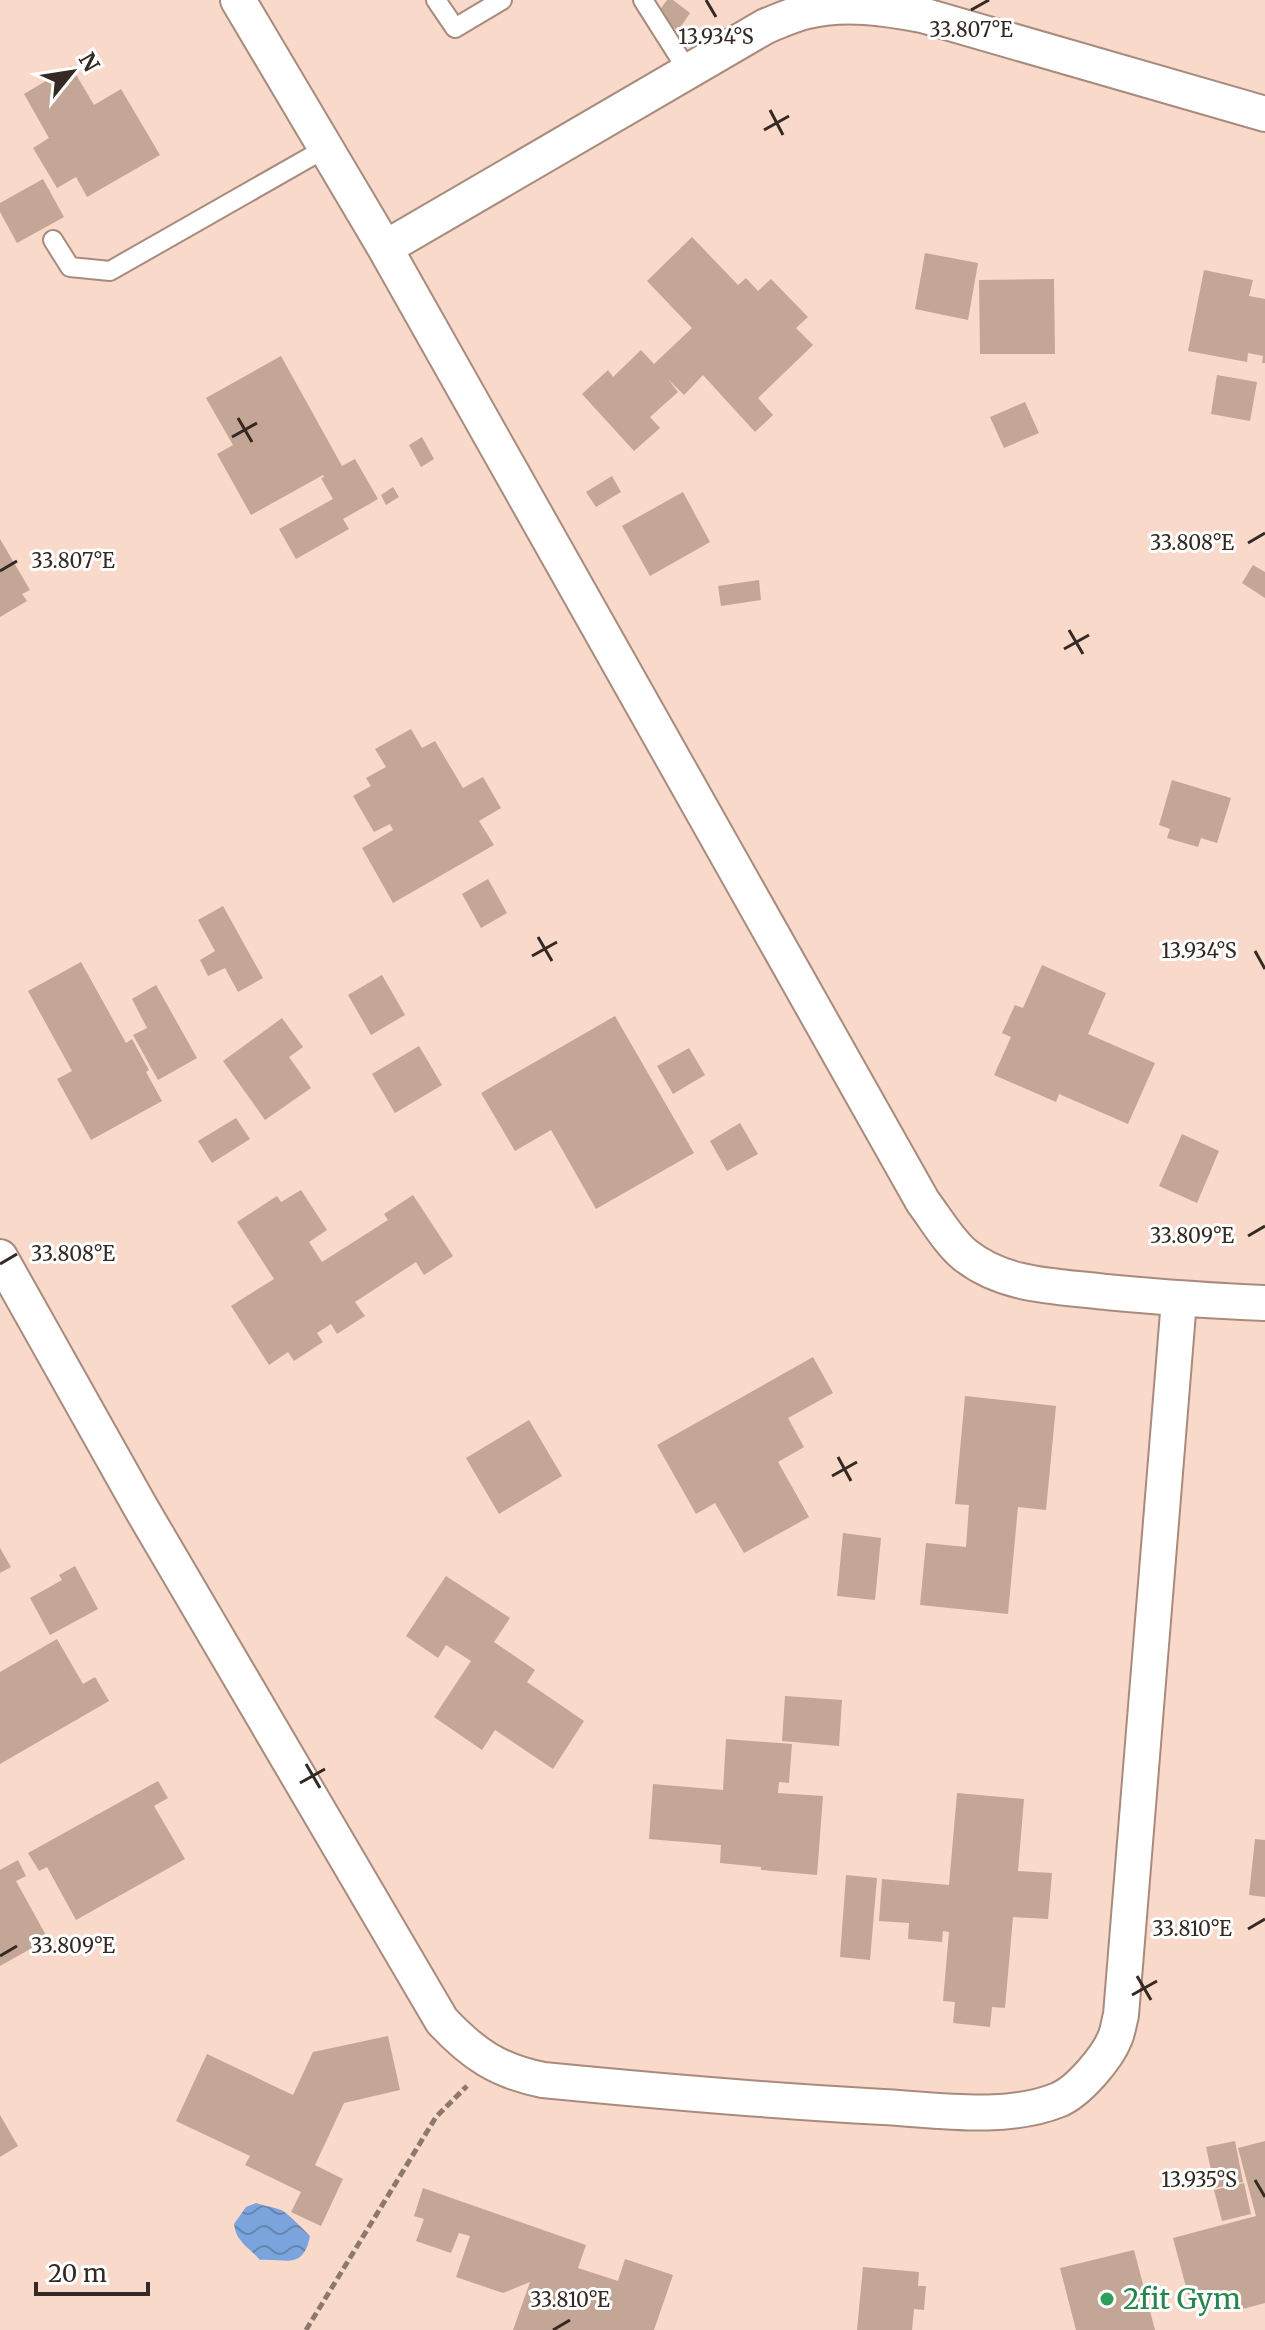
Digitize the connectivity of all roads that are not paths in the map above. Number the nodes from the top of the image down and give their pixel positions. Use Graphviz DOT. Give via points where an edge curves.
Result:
graph roads {
  1 [pos="238,0"];
  2 [pos="436,0"];
  3 [pos="502,0"];
  4 [pos="643,0"];
  5 [pos="688,71"];
  6 [pos="1265,114"];
  7 [pos="326,148"];
  8 [pos="53,240"];
  9 [pos="385,248"];
  10 [pos="0,1257"];
  11 [pos="1179,1300"];
  12 [pos="1265,1303"];
  1 -- 7 [label="street"];
  2 -- 3 [label="lane" via="455,28"];
  4 -- 5 [label="lane"];
  5 -- 6 [label="street" via="766,26 807,11 883,7"];
  5 -- 9 [label="street"];
  7 -- 8 [label="lane" via="110,271 70,267"];
  7 -- 9 [label="street"];
  9 -- 11 [label="street" via="943,1230 964,1254 996,1274 1025,1283"];
  10 -- 11 [label="street" via="442,2021 466,2046 518,2075 558,2081 761,2101 979,2113 1038,2107 1062,2098 1093,2070 1115,2039 1121,2015"];
  11 -- 12 [label="street"];
}
